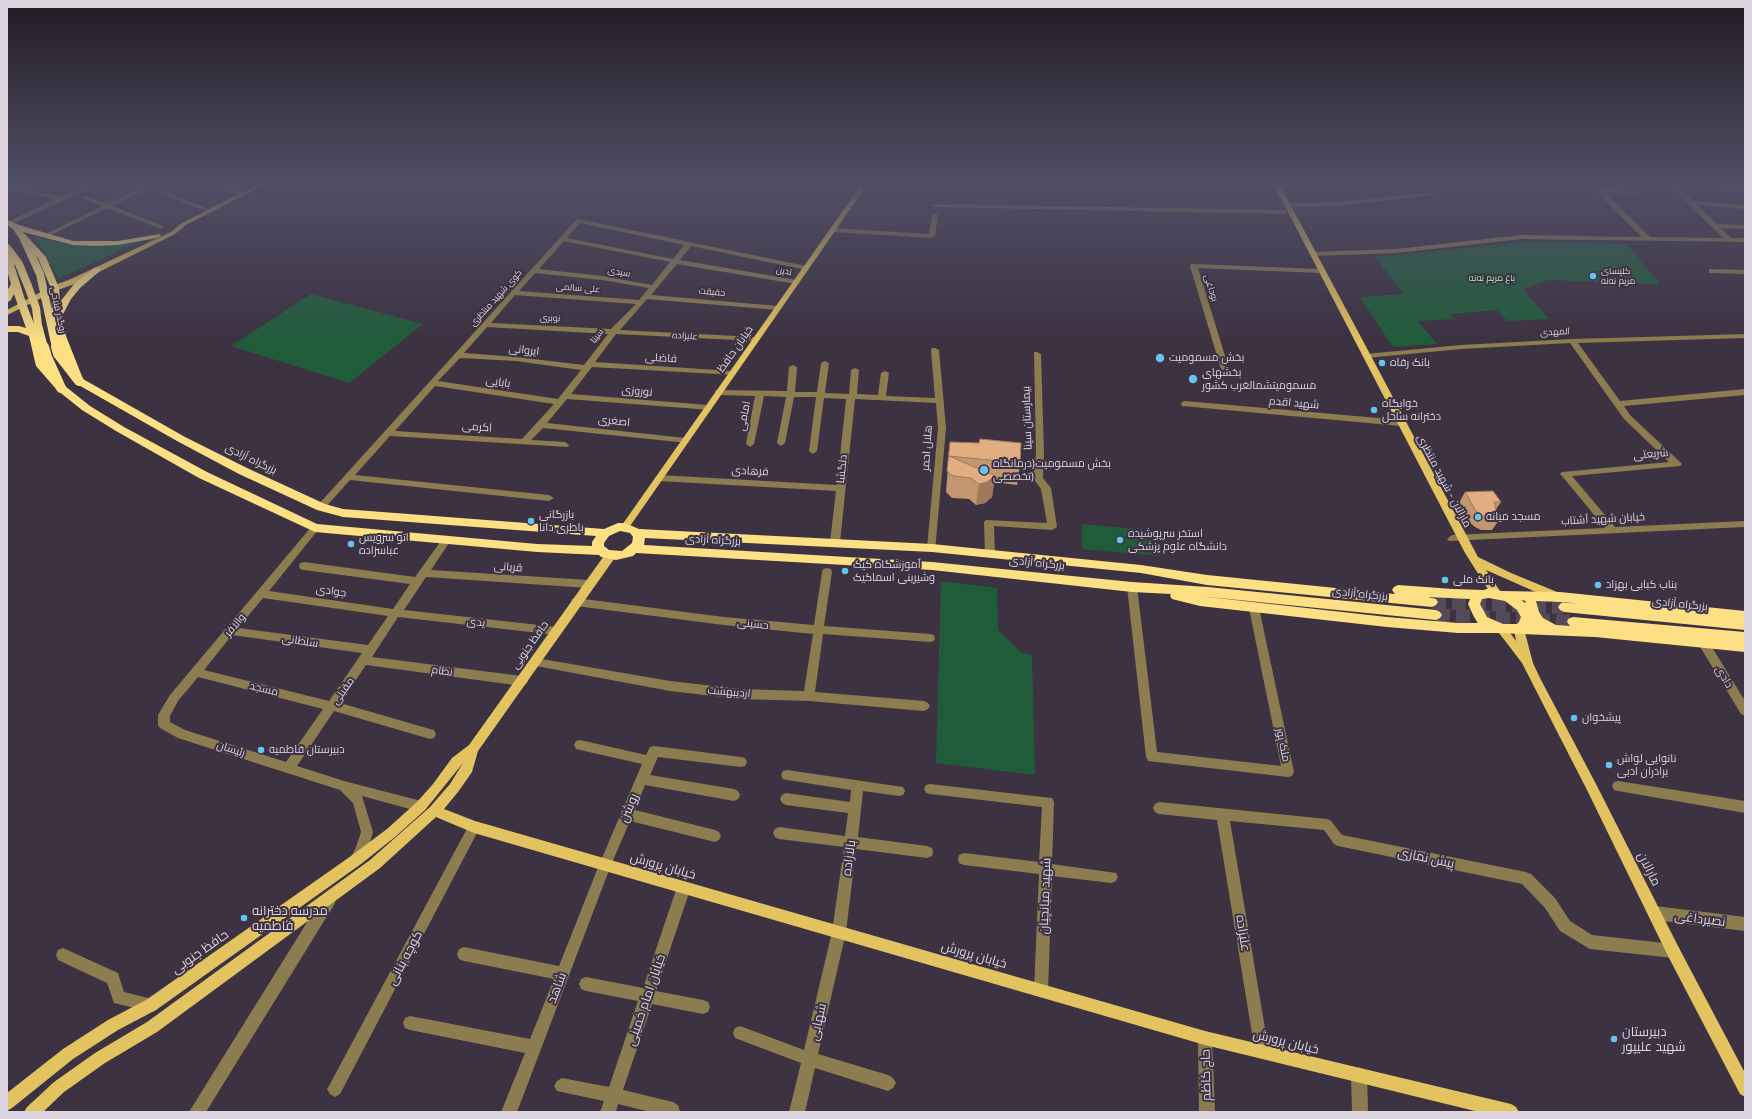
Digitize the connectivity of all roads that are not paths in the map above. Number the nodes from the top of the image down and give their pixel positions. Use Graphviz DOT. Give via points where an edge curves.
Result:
graph roads {
  1 [pos="50,237"];
  2 [pos="150,237"];
  3 [pos="154,237"];
  4 [pos="164,237"];
  5 [pos="656,237"];
  6 [pos="827,237"];
  7 [pos="1303,237"];
  8 [pos="1520,237"];
  9 [pos="1536,237"];
  10 [pos="1726,237"];
  11 [pos="24,239"];
  12 [pos="563,239"];
  13 [pos="1648,239"];
  14 [pos="1729,240"];
  15 [pos="1745,240"];
  16 [pos="689,244"];
  17 [pos="7,248"];
  18 [pos="7,254"];
  19 [pos="1313,254"];
  20 [pos="674,261"];
  21 [pos="806,268"];
  22 [pos="97,270"];
  23 [pos="534,271"];
  24 [pos="1322,271"];
  25 [pos="1712,271"];
  26 [pos="1745,272"];
  27 [pos="796,282"];
  28 [pos="16,283"];
  29 [pos="653,287"];
  30 [pos="55,288"];
  31 [pos="514,293"];
  32 [pos="7,299"];
  33 [pos="642,300"];
  34 [pos="22,306"];
  35 [pos="778,308"];
  36 [pos="8,313"];
  37 [pos="57,316"];
  38 [pos="485,325"];
  39 [pos="7,329"];
  40 [pos="614,331"];
  41 [pos="33,334"];
  42 [pos="1745,336"];
  43 [pos="756,339"];
  44 [pos="1572,342"];
  45 [pos="935,350"];
  46 [pos="1037,354"];
  47 [pos="458,355"];
  48 [pos="1366,356"];
  49 [pos="825,363"];
  50 [pos="588,366"];
  51 [pos="793,368"];
  52 [pos="1225,369"];
  53 [pos="855,370"];
  54 [pos="732,373"];
  55 [pos="885,373"];
  56 [pos="79,381"];
  57 [pos="432,383"];
  58 [pos="61,388"];
  59 [pos="719,392"];
  60 [pos="1745,392"];
  61 [pos="760,393"];
  62 [pos="790,393"];
  63 [pos="821,395"];
  64 [pos="852,396"];
  65 [pos="882,397"];
  66 [pos="562,399"];
  67 [pos="939,401"];
  68 [pos="1185,404"];
  69 [pos="1618,404"];
  70 [pos="708,408"];
  71 [pos="1401,423"];
  72 [pos="541,425"];
  73 [pos="388,433"];
  74 [pos="685,441"];
  75 [pos="524,442"];
  76 [pos="781,443"];
  77 [pos="750,444"];
  78 [pos="565,445"];
  79 [pos="813,451"];
  80 [pos="348,477"];
  81 [pos="659,478"];
  82 [pos="840,488"];
  83 [pos="549,498"];
  84 [pos="321,507"];
  85 [pos="1745,524"];
  86 [pos="625,527"];
  87 [pos="315,528"];
  88 [pos="1613,531"];
  89 [pos="605,533"];
  90 [pos="637,533"];
  91 [pos="1457,539"];
  92 [pos="446,540"];
  93 [pos="835,542"];
  94 [pos="932,548"];
  95 [pos="634,549"];
  96 [pos="606,553"];
  97 [pos="990,554"];
  98 [pos="1473,558"];
  99 [pos="304,566"];
  100 [pos="1141,568"];
  101 [pos="827,572"];
  102 [pos="422,577"];
  103 [pos="589,584"];
  104 [pos="1132,587"];
  105 [pos="262,594"];
  106 [pos="1454,594"];
  107 [pos="1482,594"];
  108 [pos="1500,594"];
  109 [pos="1535,597"];
  110 [pos="576,602"];
  111 [pos="1432,602"];
  112 [pos="1562,602"];
  113 [pos="1254,608"];
  114 [pos="396,613"];
  115 [pos="1436,615"];
  116 [pos="1745,616"];
  117 [pos="1573,622"];
  118 [pos="1745,625"];
  119 [pos="1471,628"];
  120 [pos="1499,628"];
  121 [pos="1519,629"];
  122 [pos="819,630"];
  123 [pos="1553,630"];
  124 [pos="230,631"];
  125 [pos="557,631"];
  126 [pos="1745,636"];
  127 [pos="930,638"];
  128 [pos="1703,642"];
  129 [pos="1745,647"];
  130 [pos="370,650"];
  131 [pos="363,660"];
  132 [pos="536,662"];
  133 [pos="1527,663"];
  134 [pos="196,672"];
  135 [pos="522,682"];
  136 [pos="809,696"];
  137 [pos="332,706"];
  138 [pos="924,706"];
  139 [pos="1745,711"];
  140 [pos="164,725"];
  141 [pos="430,734"];
  142 [pos="580,745"];
  143 [pos="473,749"];
  144 [pos="652,756"];
  145 [pos="741,762"];
  146 [pos="289,768"];
  147 [pos="787,775"];
  148 [pos="642,779"];
  149 [pos="858,785"];
  150 [pos="344,786"];
  151 [pos="1618,786"];
  152 [pos="930,789"];
  153 [pos="899,791"];
  154 [pos="734,795"];
  155 [pos="786,799"];
  156 [pos="421,806"];
  157 [pos="1745,807"];
  158 [pos="855,808"];
  159 [pos="1159,808"];
  160 [pos="434,812"];
  161 [pos="627,814"];
  162 [pos="1224,815"];
  163 [pos="474,827"];
  164 [pos="779,833"];
  165 [pos="715,836"];
  166 [pos="851,843"];
  167 [pos="927,852"];
  168 [pos="964,859"];
  169 [pos="356,860"];
  170 [pos="605,865"];
  171 [pos="1046,870"];
  172 [pos="1111,876"];
  173 [pos="684,887"];
  174 [pos="331,897"];
  175 [pos="1655,913"];
  176 [pos="1745,924"];
  177 [pos="839,932"];
  178 [pos="1673,951"];
  179 [pos="464,954"];
  180 [pos="63,955"];
  181 [pos="563,974"];
  182 [pos="586,984"];
  183 [pos="1041,990"];
  184 [pos="648,995"];
  185 [pos="151,1005"];
  186 [pos="703,1007"];
  187 [pos="410,1023"];
  188 [pos="740,1033"];
  189 [pos="1206,1038"];
  190 [pos="534,1047"];
  191 [pos="1262,1052"];
  192 [pos="809,1059"];
  193 [pos="1359,1075"];
  194 [pos="888,1083"];
  195 [pos="562,1086"];
  196 [pos="59,1087"];
  197 [pos="1745,1088"];
  198 [pos="335,1089"];
  199 [pos="614,1095"];
  200 [pos="7,1103"];
  201 [pos="673,1110"];
  202 [pos="32,1112"];
  203 [pos="43,1112"];
  204 [pos="197,1112"];
  205 [pos="509,1112"];
  206 [pos="608,1112"];
  207 [pos="797,1112"];
  208 [pos="1207,1112"];
  209 [pos="1360,1112"];
  210 [pos="1511,1112"];
  1 -- 2 [label="highway" via="73,243 95,244"];
  3 -- 30 [label="main road" via="68,277"];
  4 -- 22 [label="main road"];
  5 -- 16 [label="street, کوی شهید منتظری"];
  6 -- 21 [label="main road, خیابان حافظ"];
  7 -- 19 [label="main road, مارالان - شهید منتظری"];
  8 -- 19 [label="street" via="1396,251"];
  9 -- 13 [label="street"];
  10 -- 14 [label="street"];
  11 -- 30 [label="highway" via="42,257"];
  11 -- 56 [label="highway, روگذر فلاحی, bridge" via="40,274 58,354"];
  12 -- 20 [label="street"];
  12 -- 23 [label="street, کوی شهید منتظری"];
  13 -- 14 [label="street"];
  14 -- 15 [label="street"];
  16 -- 20 [label="street, سینا"];
  16 -- 21 [label="street, کوی شهید منتظری"];
  17 -- 58 [label="highway, روگذر فلاحی, bridge" via="19,264 28,286 36,308 47,357"];
  18 -- 28 [label="highway"];
  19 -- 24 [label="main road, مارالان - شهید منتظری"];
  20 -- 27 [label="street, تدین"];
  20 -- 29 [label="street, سینا"];
  21 -- 27 [label="main road, خیابان حافظ"];
  22 -- 30 [label="main road"];
  22 -- 37 [label="highway" via="77,286"];
  23 -- 29 [label="street, سیدی" via="602,278"];
  23 -- 31 [label="street, کوی شهید منتظری"];
  24 -- 48 [label="main road, مارالان - شهید منتظری"];
  24 -- 52 [label="street, بوداغی" via="1194,266"];
  25 -- 26 [label="street"];
  27 -- 35 [label="main road, خیابان حافظ"];
  28 -- 32 [label="highway"];
  28 -- 34 [label="highway"];
  29 -- 33 [label="street, سینا"];
  30 -- 34 [label="main road"];
  30 -- 37 [label="highway"];
  31 -- 33 [label="street, علی سالمی"];
  31 -- 38 [label="street, کوی شهید منتظری"];
  33 -- 35 [label="street, حقیقت"];
  33 -- 40 [label="street, سینا"];
  34 -- 36 [label="main road"];
  34 -- 41 [label="highway"];
  35 -- 43 [label="main road, خیابان حافظ"];
  37 -- 56 [label="highway" via="61,336"];
  38 -- 40 [label="street, نوبری"];
  38 -- 47 [label="street, کوی شهید منتظری"];
  39 -- 41 [label="highway" via="19,329"];
  40 -- 43 [label="street, علیزاده"];
  40 -- 50 [label="street, سینا"];
  41 -- 58 [label="highway" via="41,366"];
  42 -- 44 [label="street, المهدی"];
  43 -- 54 [label="main road, خیابان حافظ"];
  44 -- 48 [label="street, المهدی"];
  44 -- 69 [label="street, شریعتی"];
  45 -- 67 [label="street, هلال احمر"];
  46 -- 97 [label="street, بیمارستان سینا" via="1040,454 1038,478 1046,488 1052,527 989,522"];
  47 -- 50 [label="street, ایروانی"];
  47 -- 57 [label="street, کوی شهید منتظری"];
  48 -- 71 [label="main road, مارالان - شهید منتظری"];
  49 -- 63 [label="street"];
  50 -- 54 [label="street, فاضلی"];
  50 -- 66 [label="street, سینا"];
  51 -- 62 [label="street"];
  53 -- 64 [label="street, دلگشا"];
  54 -- 59 [label="main road, خیابان حافظ"];
  55 -- 65 [label="street"];
  56 -- 84 [label="highway, بزرگراه آزادی" via="188,443"];
  57 -- 66 [label="street, بابایی"];
  57 -- 73 [label="street, کوی شهید منتظری"];
  58 -- 87 [label="highway" via="113,425 196,471"];
  59 -- 61 [label="street"];
  59 -- 70 [label="main road, خیابان حافظ"];
  60 -- 69 [label="street"];
  61 -- 62 [label="street"];
  61 -- 77 [label="street, امامی"];
  62 -- 63 [label="street"];
  62 -- 76 [label="street"];
  63 -- 64 [label="street"];
  63 -- 79 [label="street"];
  64 -- 65 [label="street"];
  64 -- 82 [label="street, دلگشا"];
  65 -- 67 [label="street"];
  66 -- 70 [label="street, نوروزی"];
  66 -- 72 [label="street, سینا"];
  67 -- 94 [label="street, هلال احمر" via="942,428"];
  68 -- 71 [label="street, شهید اقدم"];
  69 -- 88 [label="street, شریعتی" via="1627,417 1677,464 1565,474"];
  70 -- 74 [label="main road, خیابان حافظ"];
  71 -- 91 [label="main road, مارالان - شهید منتظری"];
  72 -- 74 [label="street, اصغری"];
  72 -- 75 [label="street, سینا"];
  73 -- 75 [label="street, اکرمی"];
  73 -- 80 [label="street, کوی شهید منتظری"];
  74 -- 81 [label="main road, خیابان حافظ"];
  75 -- 78 [label="street, اکرمی"];
  80 -- 83 [label="street"];
  80 -- 84 [label="street, کوی شهید منتظری"];
  81 -- 82 [label="street, فرهادی"];
  81 -- 86 [label="main road, خیابان حافظ"];
  82 -- 93 [label="street, دلگشا"];
  84 -- 89 [label="highway, بزرگراه آزادی" via="343,513"];
  85 -- 88 [label="street, خیابان شهید آشتاب"];
  86 -- 89 [label="highway" via="618,527"];
  86 -- 90 [label="highway"];
  87 -- 92 [label="highway"];
  87 -- 105 [label="street, والافر"];
  88 -- 91 [label="street, خیابان شهید آشتاب"];
  89 -- 96 [label="highway" via="598,542 598,547"];
  90 -- 93 [label="highway, بزرگراه آزادی"];
  90 -- 95 [label="highway" via="639,541"];
  91 -- 98 [label="main road, مارالان - شهید منتظری"];
  92 -- 96 [label="highway"];
  92 -- 102 [label="street, مقبلی"];
  93 -- 94 [label="highway, بزرگراه آزادی"];
  94 -- 97 [label="highway, بزرگراه آزادی"];
  95 -- 96 [label="highway" via="623,555"];
  95 -- 104 [label="highway, بزرگراه آزادی" via="932,566"];
  96 -- 103 [label="main road, حافظ جنوبی"];
  97 -- 100 [label="highway, بزرگراه آزادی"];
  98 -- 108 [label="main road, مارالان - شهید منتظری"];
  98 -- 112 [label="main road"];
  99 -- 102 [label="street, قربانی"];
  100 -- 106 [label="highway, بزرگراه آزادی"];
  100 -- 111 [label="highway, بزرگراه آزادی" via="1207,580"];
  101 -- 122 [label="street"];
  102 -- 103 [label="street, قربانی"];
  102 -- 114 [label="street, مقبلی"];
  103 -- 110 [label="main road, حافظ جنوبی"];
  104 -- 113 [label="highway" via="1200,601"];
  104 -- 113 [label="street, ملک پور" via="1152,757 1288,772"];
  104 -- 115 [label="highway, بزرگراه آزادی"];
  105 -- 114 [label="street, جوادی"];
  105 -- 124 [label="street, والافر"];
  106 -- 107 [label="highway, بزرگراه آزادی"];
  106 -- 119 [label="highway" via="1472,611 1474,622"];
  107 -- 108 [label="highway, بزرگراه آزادی"];
  107 -- 120 [label="highway" via="1475,600 1475,609 1483,620"];
  108 -- 109 [label="highway, بزرگراه آزادی"];
  108 -- 121 [label="highway" via="1516,602 1525,612 1527,622"];
  109 -- 112 [label="highway, بزرگراه آزادی"];
  109 -- 123 [label="highway" via="1530,604 1534,615 1539,622"];
  110 -- 122 [label="street, حسینی"];
  110 -- 125 [label="main road, حافظ جنوبی"];
  112 -- 116 [label="highway"];
  112 -- 118 [label="highway, بزرگراه آزادی"];
  113 -- 119 [label="highway"];
  114 -- 125 [label="street, یدی"];
  114 -- 130 [label="street, مقبلی"];
  117 -- 126 [label="highway"];
  119 -- 120 [label="highway"];
  120 -- 121 [label="highway"];
  120 -- 133 [label="main road, مارالان"];
  121 -- 123 [label="highway"];
  121 -- 133 [label="main road, مارالان"];
  122 -- 127 [label="street, حسینی"];
  122 -- 136 [label="street"];
  123 -- 128 [label="highway"];
  124 -- 130 [label="street, سلطانی"];
  124 -- 134 [label="street, والافر"];
  125 -- 132 [label="main road, حافظ جنوبی"];
  128 -- 129 [label="highway"];
  128 -- 139 [label="street, دادی"];
  130 -- 131 [label="street, مقبلی"];
  131 -- 135 [label="street, نظام"];
  131 -- 137 [label="street, مقبلی"];
  132 -- 135 [label="main road, حافظ جنوبی"];
  132 -- 136 [label="street, اردیبهشت" via="670,686 740,694"];
  133 -- 175 [label="main road, مارالان"];
  134 -- 137 [label="street, مسجد"];
  134 -- 140 [label="street, والافر" via="174,698 164,715"];
  135 -- 143 [label="main road, حافظ جنوبی"];
  136 -- 138 [label="street, اردیبهشت"];
  137 -- 141 [label="street, مسجد"];
  137 -- 146 [label="street, مقبلی"];
  140 -- 146 [label="street, رئیسان" via="182,734"];
  142 -- 144 [label="street"];
  143 -- 156 [label="main road, حافظ جنوبی" via="456,762"];
  143 -- 160 [label="main road, حافظ جنوبی" via="468,768"];
  144 -- 145 [label="street"];
  144 -- 148 [label="street, روشن"];
  146 -- 150 [label="street, رئیسان"];
  147 -- 149 [label="street"];
  148 -- 154 [label="street"];
  148 -- 161 [label="street, روشن"];
  149 -- 153 [label="street"];
  149 -- 158 [label="street, بالازاده"];
  150 -- 156 [label="street, رئیسان"];
  150 -- 169 [label="street" via="358,800 367,832"];
  151 -- 157 [label="street"];
  152 -- 171 [label="street, شهید میانچیان" via="1048,802"];
  155 -- 158 [label="street"];
  156 -- 169 [label="main road, حافظ جنوبی"];
  158 -- 166 [label="street, بالازاده"];
  159 -- 162 [label="street, پیش نمازی"];
  160 -- 163 [label="main road, خیابان پرورش"];
  160 -- 174 [label="main road, حافظ جنوبی" via="375,864"];
  161 -- 165 [label="street"];
  161 -- 170 [label="street, روشن"];
  162 -- 178 [label="street, پیش نمازی" via="1327,824 1338,840 1526,878 1550,903 1565,926 1590,942"];
  162 -- 191 [label="street, علیزاده"];
  163 -- 170 [label="main road, خیابان پرورش"];
  163 -- 198 [label="street, کوچه بنانی"];
  164 -- 166 [label="street"];
  166 -- 167 [label="street"];
  166 -- 177 [label="street, بالازاده"];
  168 -- 171 [label="street"];
  169 -- 185 [label="main road, حافظ جنوبی"];
  170 -- 173 [label="main road, خیابان پرورش"];
  170 -- 181 [label="street, شاهد"];
  171 -- 172 [label="street"];
  171 -- 183 [label="street, شهید میانچیان"];
  173 -- 177 [label="main road, خیابان پرورش"];
  173 -- 184 [label="street, خیابان امام خمینی"];
  174 -- 196 [label="main road, حافظ جنوبی" via="152,1027 100,1058"];
  174 -- 204 [label="street"];
  175 -- 176 [label="street, نصیرداغی"];
  175 -- 178 [label="main road, مارالان"];
  177 -- 183 [label="main road, خیابان پرورش"];
  177 -- 192 [label="street, شهابی"];
  178 -- 197 [label="main road, مارالان"];
  179 -- 181 [label="street"];
  180 -- 185 [label="street" via="113,978 119,998"];
  181 -- 190 [label="street, شاهد"];
  182 -- 184 [label="street"];
  183 -- 189 [label="main road, خیابان پرورش"];
  184 -- 186 [label="street"];
  184 -- 199 [label="street, خیابان امام خمینی"];
  185 -- 200 [label="main road, حافظ جنوبی" via="113,1025 68,1054"];
  187 -- 190 [label="street"];
  188 -- 192 [label="street"];
  189 -- 191 [label="main road, خیابان پرورش"];
  189 -- 208 [label="street, حاج کاظم"];
  190 -- 205 [label="street, شاهد"];
  191 -- 193 [label="main road, خیابان پرورش"];
  192 -- 194 [label="street"];
  192 -- 207 [label="street, شهابی"];
  193 -- 209 [label="street"];
  193 -- 210 [label="main road, خیابان پرورش"];
  195 -- 199 [label="street"];
  196 -- 202 [label="main road, حافظ جنوبی"];
  196 -- 203 [label="street"];
  199 -- 201 [label="street"];
  199 -- 206 [label="street, خیابان امام خمینی"];
}
